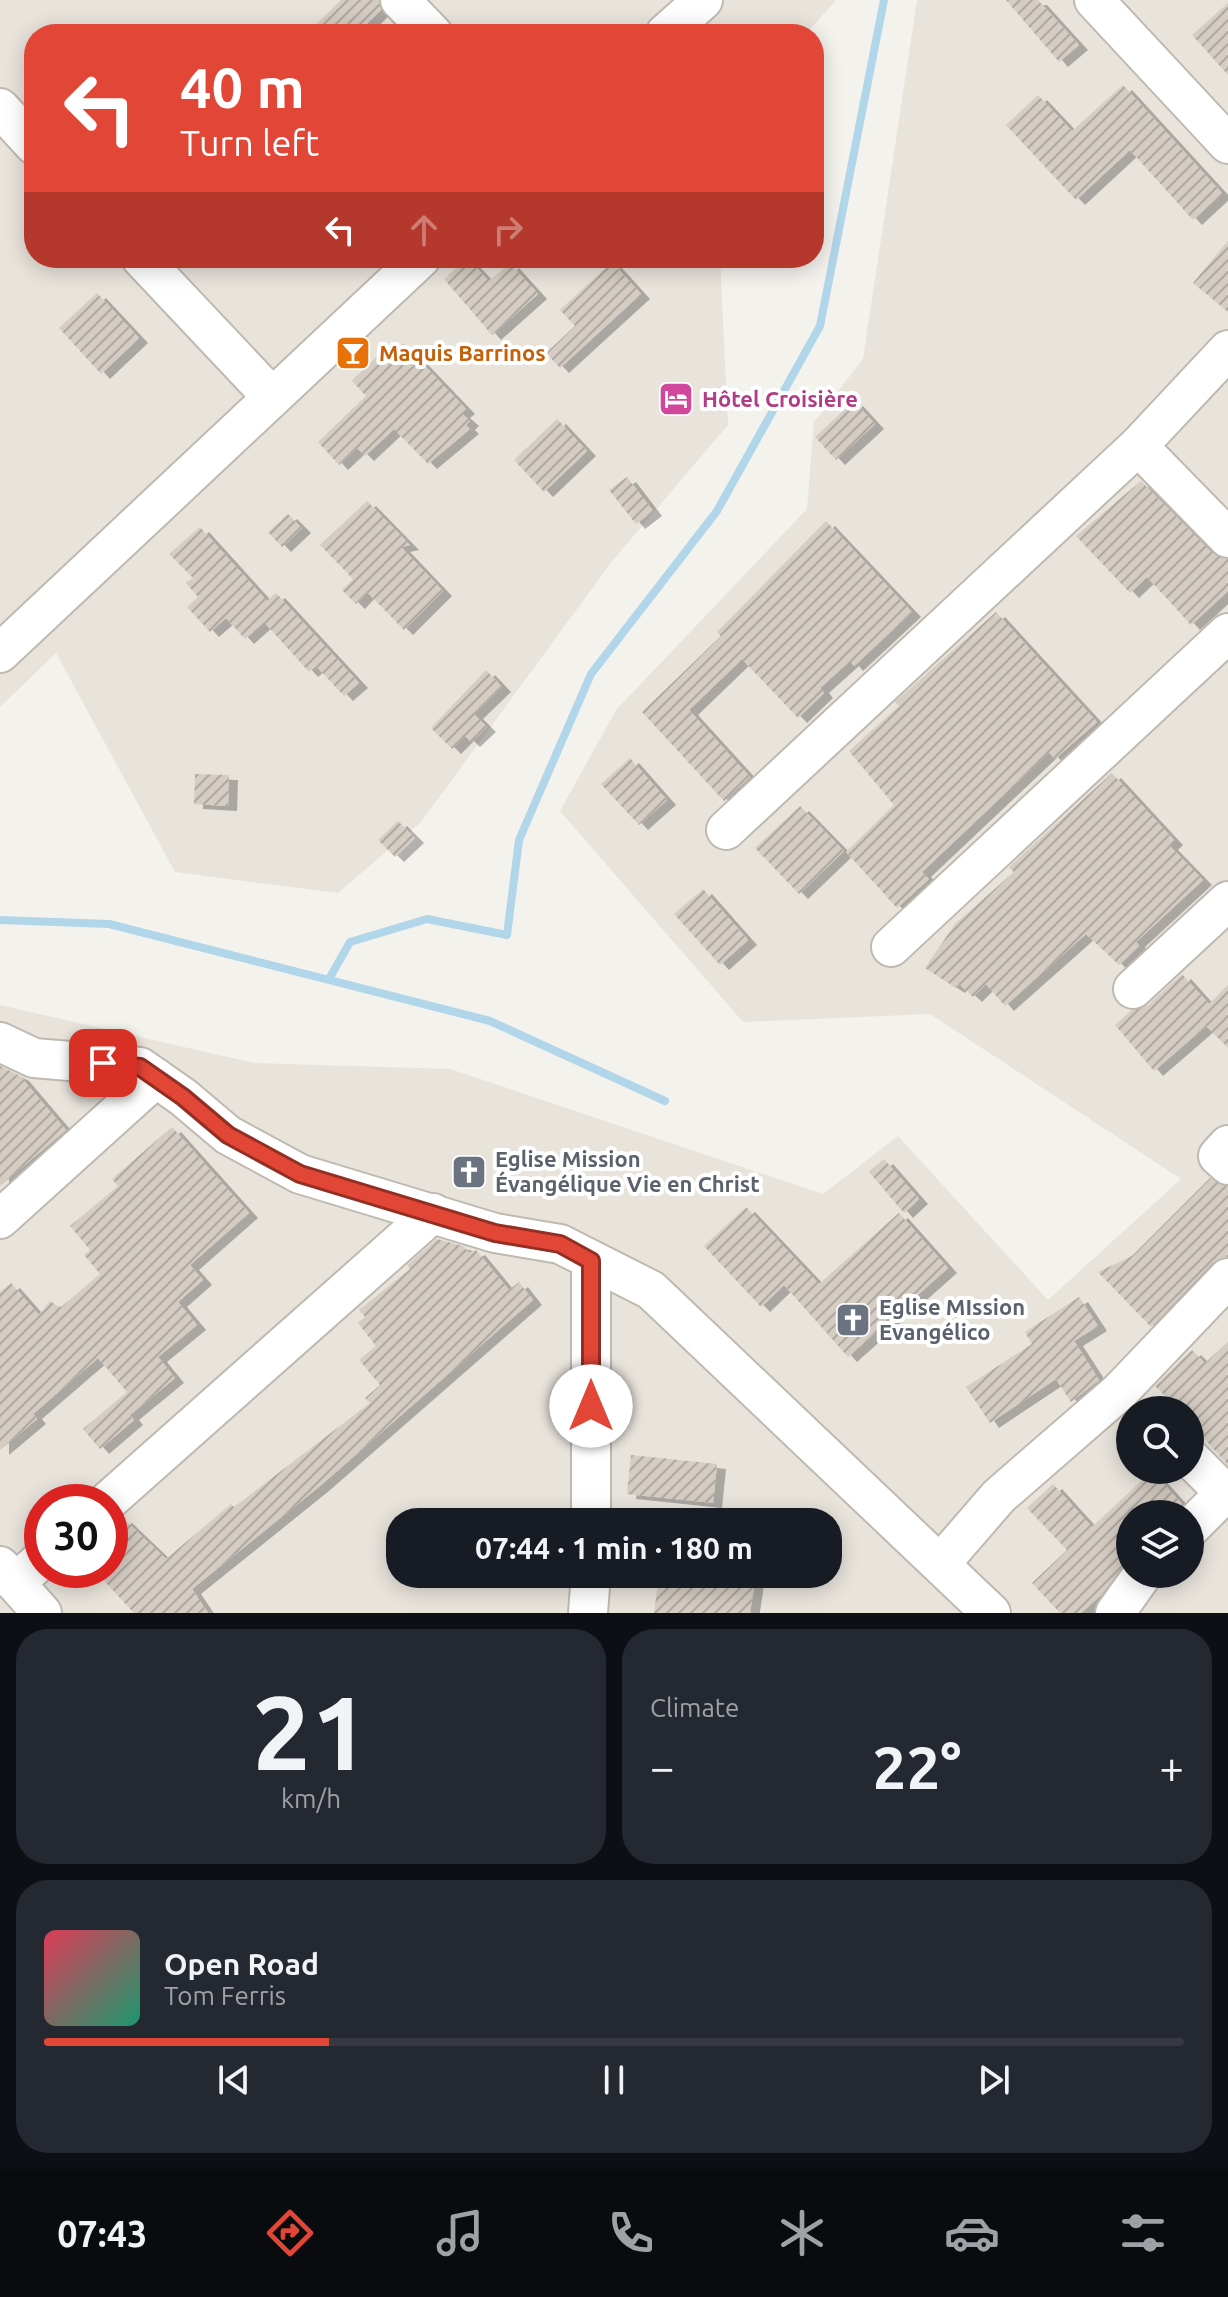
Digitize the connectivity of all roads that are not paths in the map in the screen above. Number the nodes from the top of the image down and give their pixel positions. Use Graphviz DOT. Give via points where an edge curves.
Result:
graph roads {
  1 [pos="703,0"];
  2 [pos="1094,0"];
  3 [pos="676,24"];
  4 [pos="0,108"];
  5 [pos="1223,129"];
  6 [pos="24,134"];
  7 [pos="150,268"];
  8 [pos="410,268"];
  9 [pos="1228,350"];
  10 [pos="272,397"];
  11 [pos="1138,446"];
  12 [pos="1228,538"];
  13 [pos="1228,633"];
  14 [pos="0,653"];
  15 [pos="726,830"];
  16 [pos="1228,901"];
  17 [pos="891,947"];
  18 [pos="1133,989"];
  19 [pos="0,1042"];
  20 [pos="156,1078"];
  21 [pos="1228,1145"];
  22 [pos="1228,1165"];
  23 [pos="433,1213"];
  24 [pos="0,1219"];
  25 [pos="591,1261"];
  26 [pos="1228,1278"];
  27 [pos="1133,1396"];
  28 [pos="1116,1410"];
  29 [pos="1204,1470"];
  30 [pos="127,1484"];
  31 [pos="1227,1491"];
  32 [pos="591,1508"];
  33 [pos="1204,1514"];
  34 [pos="941,1563"];
  35 [pos="19,1569"];
  36 [pos="590,1588"];
  37 [pos="1133,1588"];
  38 [pos="42,1613"];
  39 [pos="588,1613"];
  40 [pos="991,1613"];
  41 [pos="1115,1613"];
  1 -- 3 [label="street"];
  2 -- 5 [label="street"];
  4 -- 6 [label="street"];
  7 -- 10 [label="street"];
  8 -- 10 [label="street"];
  9 -- 11 [label="street"];
  10 -- 14 [label="street"];
  11 -- 12 [label="street"];
  11 -- 15 [label="street"];
  13 -- 17 [label="street"];
  16 -- 18 [label="street"];
  19 -- 20 [label="street" via="34,1058 140,1067"];
  20 -- 23 [label="street" via="228,1135 300,1174"];
  20 -- 24 [label="street"];
  21 -- 22 [label="street" via="1218,1156"];
  23 -- 25 [label="street" via="495,1233 560,1244"];
  23 -- 30 [label="street"];
  25 -- 32 [label="street"];
  25 -- 34 [label="street" via="651,1290"];
  26 -- 27 [label="street"];
  28 -- 34 [label="street" via="999,1496"];
  29 -- 31 [label="street"];
  31 -- 33 [label="street"];
  34 -- 40 [label="street"];
  35 -- 38 [label="street"];
  36 -- 39 [label="street"];
  37 -- 41 [label="street"];
}
